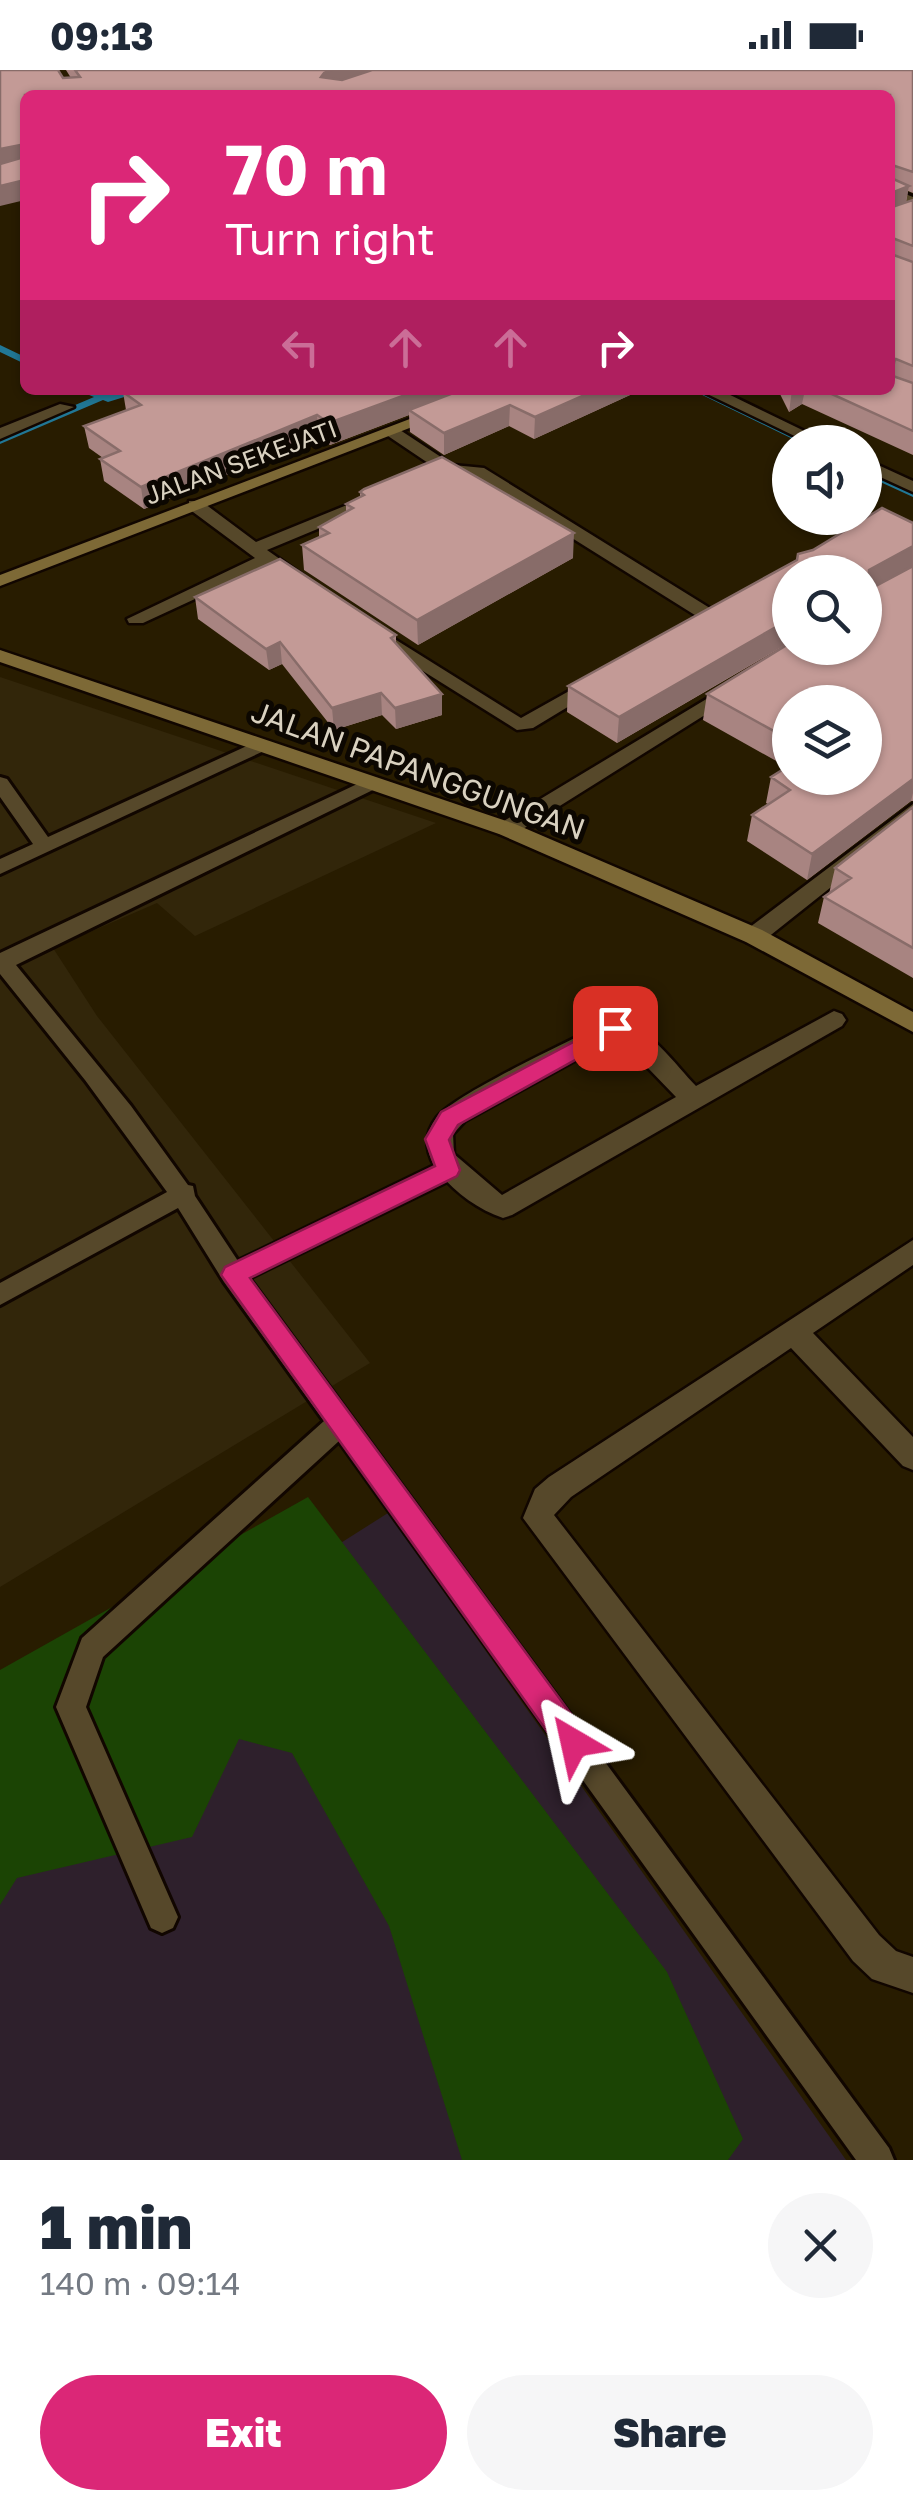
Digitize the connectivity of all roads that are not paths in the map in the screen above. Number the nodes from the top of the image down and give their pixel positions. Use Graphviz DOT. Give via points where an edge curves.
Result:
graph roads {
  1 [pos="489,395"];
  2 [pos="718,395"];
  3 [pos="66,407"];
  4 [pos="782,425"];
  5 [pos="394,432"];
  6 [pos="0,434"];
  7 [pos="449,470"];
  8 [pos="882,472"];
  9 [pos="416,482"];
  10 [pos="913,487"];
  11 [pos="397,489"];
  12 [pos="195,505"];
  13 [pos="261,554"];
  14 [pos="0,581"];
  15 [pos="772,585"];
  16 [pos="312,590"];
  17 [pos="136,619"];
  18 [pos="357,620"];
  19 [pos="0,656"];
  20 [pos="611,676"];
  21 [pos="751,678"];
  22 [pos="260,746"];
  23 [pos="0,783"];
  24 [pos="372,784"];
  25 [pos="913,811"];
  26 [pos="507,829"];
  27 [pos="44,846"];
  28 [pos="0,868"];
  29 [pos="754,936"];
  30 [pos="1,963"];
  31 [pos="834,1020"];
  32 [pos="913,1022"];
  33 [pos="694,1100"];
  34 [pos="448,1170"];
  35 [pos="185,1192"];
  36 [pos="913,1250"];
  37 [pos="233,1275"];
  38 [pos="0,1295"];
  39 [pos="793,1331"];
  40 [pos="340,1422"];
  41 [pos="913,1456"];
  42 [pos="162,1917"];
  43 [pos="913,1975"];
  44 [pos="877,2160"];
  1 -- 5 [label="street, JALAN SEKEJATI"];
  2 -- 4 [label="street"];
  3 -- 6 [label="street"];
  5 -- 7 [label="street"];
  5 -- 12 [label="street, JALAN SEKEJATI"];
  7 -- 9 [label="street"];
  7 -- 15 [label="street" via="489,478 704,623"];
  8 -- 10 [label="street"];
  11 -- 13 [label="street"];
  12 -- 13 [label="street"];
  12 -- 14 [label="street, JALAN SEKEJATI"];
  13 -- 16 [label="street"];
  13 -- 17 [label="street"];
  18 -- 20 [label="street" via="517,724"];
  19 -- 22 [label="street, JALAN PAPANGGUNGAN"];
  21 -- 26 [label="street"];
  22 -- 24 [label="street, JALAN PAPANGGUNGAN"];
  22 -- 27 [label="lane"];
  23 -- 27 [label="lane"];
  24 -- 26 [label="street, JALAN PAPANGGUNGAN"];
  24 -- 30 [label="lane"];
  25 -- 29 [label="street"];
  26 -- 29 [label="street, JALAN PAPANGGUNGAN"];
  27 -- 28 [label="lane"];
  29 -- 32 [label="street, JALAN PAPANGGUNGAN"];
  30 -- 35 [label="lane"];
  31 -- 33 [label="street"];
  33 -- 34 [label="street" via="503,1207"];
  33 -- 34 [label="street" via="625,1030 610,1029 450,1119 437,1139"];
  34 -- 37 [label="lane"];
  35 -- 37 [label="lane"];
  35 -- 38 [label="lane"];
  36 -- 39 [label="street"];
  37 -- 40 [label="lane"];
  39 -- 41 [label="street"];
  39 -- 43 [label="street" via="560,1487 538,1518 866,1948 885,1966"];
  40 -- 42 [label="lane" via="92,1648 70,1707"];
  40 -- 44 [label="lane"];
}
